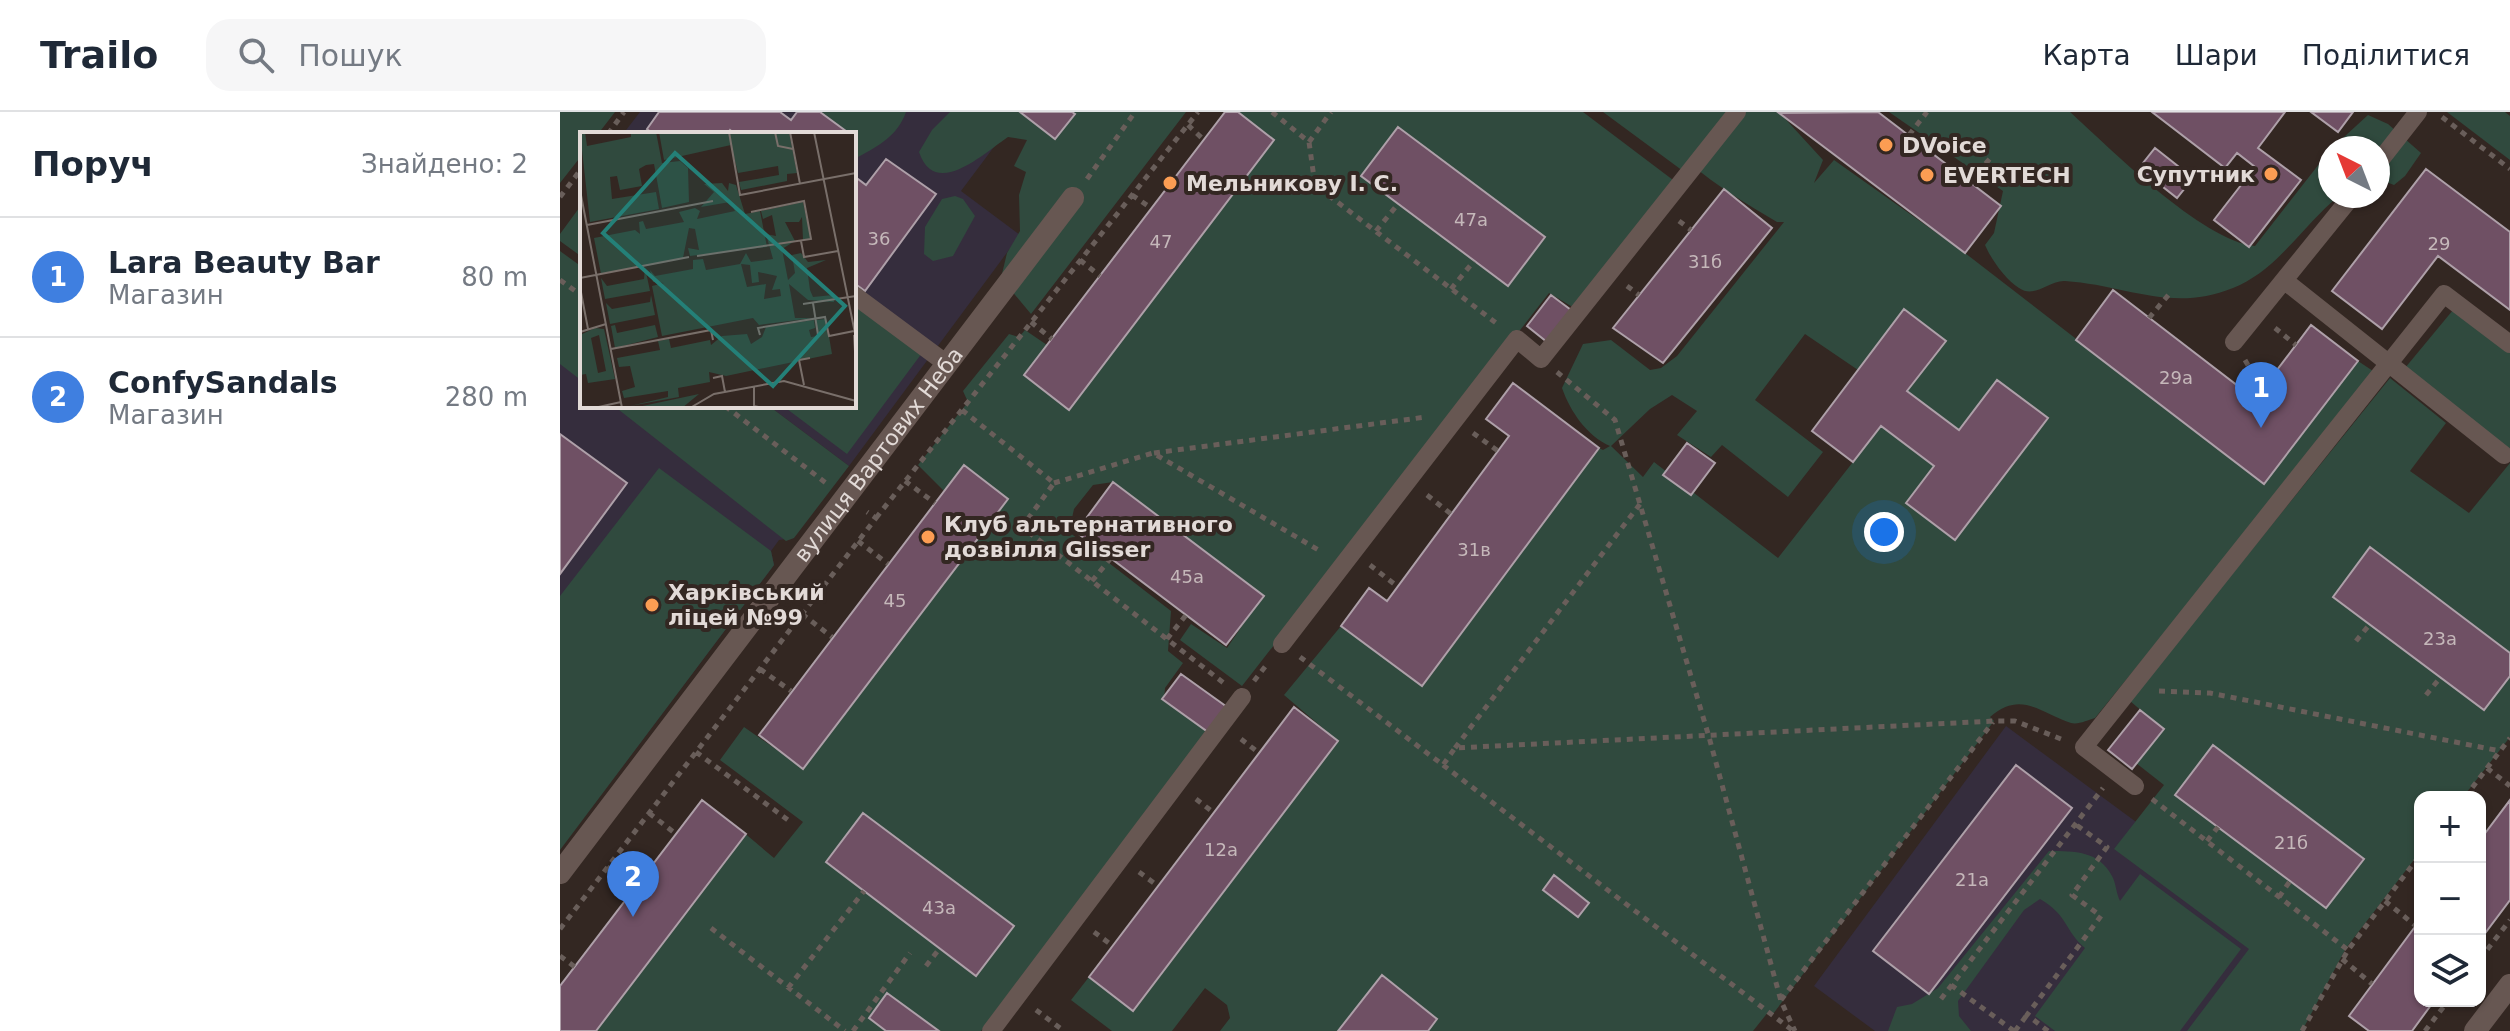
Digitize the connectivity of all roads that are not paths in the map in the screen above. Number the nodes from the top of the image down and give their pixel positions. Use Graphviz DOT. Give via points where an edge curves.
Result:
graph roads {
  1 [pos="1737,112"];
  2 [pos="2418,112"];
  3 [pos="2390,148"];
  4 [pos="1073,198"];
  5 [pos="2343,208"];
  6 [pos="2285,281"];
  7 [pos="856,296"];
  8 [pos="2234,342"];
  9 [pos="2510,344"];
  10 [pos="2391,363"];
  11 [pos="947,364"];
  12 [pos="2504,455"];
  13 [pos="1282,644"];
  14 [pos="1242,697"];
  15 [pos="2135,786"];
  16 [pos="560,873"];
  17 [pos="2510,985"];
  18 [pos="991,1031"];
  19 [pos="2475,1031"];
  1 -- 13 [label="lane" via="1541,359 1517,339"];
  2 -- 3 [label="lane"];
  4 -- 11 [label="street, вулиця Вартових Неба"];
  5 -- 6 [label="lane"];
  6 -- 8 [label="lane"];
  6 -- 10 [label="lane"];
  7 -- 11 [label="lane"];
  9 -- 10 [label="lane" via="2444,294"];
  10 -- 12 [label="lane"];
  10 -- 15 [label="lane" via="2084,747"];
  11 -- 16 [label="street, вулиця Вартових Неба"];
  14 -- 18 [label="lane"];
  17 -- 19 [label="street"];
}
